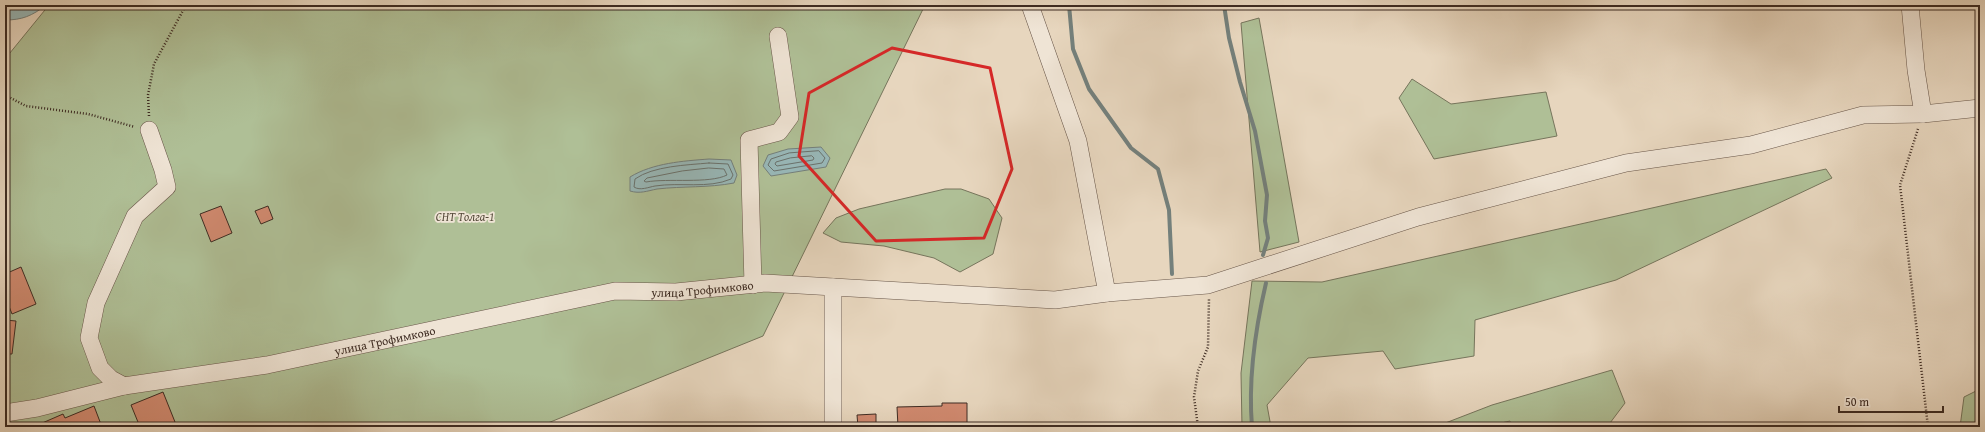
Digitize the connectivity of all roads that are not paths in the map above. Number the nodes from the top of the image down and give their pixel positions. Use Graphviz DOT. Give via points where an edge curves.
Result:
graph roads {
  1 [pos="1030,5"];
  2 [pos="1910,5"];
  3 [pos="778,36"];
  4 [pos="1980,108"];
  5 [pos="1923,114"];
  6 [pos="149,130"];
  7 [pos="759,284"];
  8 [pos="833,287"];
  9 [pos="1107,293"];
  10 [pos="124,386"];
  11 [pos="5,413"];
  12 [pos="833,427"];
  1 -- 9 [label="street" via="1078,141"];
  2 -- 5 [label="street"];
  3 -- 7 [label="street" via="790,117 779,132 749,140"];
  4 -- 5 [label="street, улица Трофимково"];
  5 -- 9 [label="street, улица Трофимково" via="1863,115 1751,145 1626,163 1418,217 1208,285"];
  6 -- 10 [label="street" via="167,187 135,216 96,303 89,338 100,368 111,379"];
  7 -- 8 [label="street, улица Трофимково"];
  7 -- 10 [label="street, улица Трофимково" via="676,292 615,291 267,365"];
  8 -- 9 [label="street, улица Трофимково" via="1055,300"];
  8 -- 12 [label="street"];
  10 -- 11 [label="street, улица Трофимково" via="37,408"];
}
